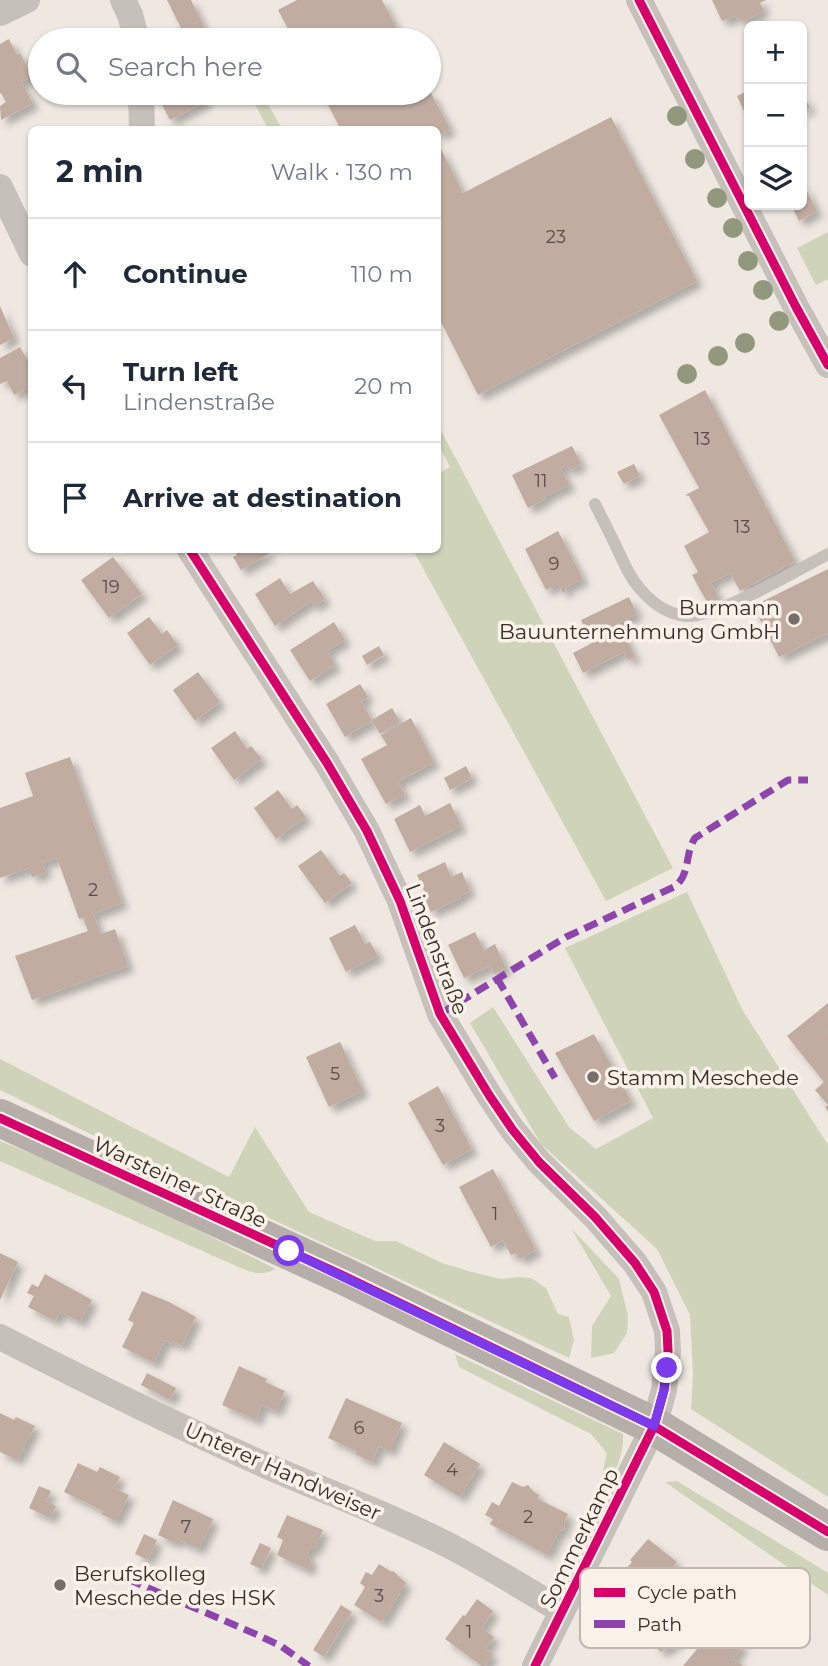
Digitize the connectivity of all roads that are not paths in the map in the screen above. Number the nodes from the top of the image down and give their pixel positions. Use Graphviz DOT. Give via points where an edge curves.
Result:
graph roads {
  1 [pos="27,0"];
  2 [pos="123,0"];
  3 [pos="639,0"];
  4 [pos="0,13"];
  5 [pos="133,28"];
  6 [pos="141,105"];
  7 [pos="142,126"];
  8 [pos="0,187"];
  9 [pos="28,246"];
  10 [pos="828,365"];
  11 [pos="595,504"];
  12 [pos="192,553"];
  13 [pos="828,554"];
  14 [pos="0,1118"];
  15 [pos="0,1337"];
  16 [pos="654,1426"];
  17 [pos="828,1532"];
  18 [pos="583,1568"];
  19 [pos="580,1575"];
  20 [pos="562,1611"];
  21 [pos="535,1666"];
  1 -- 4 [label="street"];
  2 -- 5 [label="street"];
  3 -- 10 [label="street"];
  6 -- 7 [label="street"];
  8 -- 9 [label="street"];
  11 -- 13 [label="lane" via="633,580 654,604 685,616 713,611"];
  12 -- 16 [label="street, Lindenstraße" via="367,831 400,901 440,1014 489,1095 538,1163 595,1217 654,1292 667,1331 668,1351"];
  14 -- 16 [label="main road, Warsteiner Straße" via="346,1277"];
  15 -- 20 [label="street, Unterer Handweiser" via="120,1398 451,1546"];
  16 -- 17 [label="main road, Warsteiner Straße"];
  16 -- 18 [label="street, Sommerkamp"];
  19 -- 20 [label="street, Sommerkamp"];
  20 -- 21 [label="street, Sommerkamp"];
}
